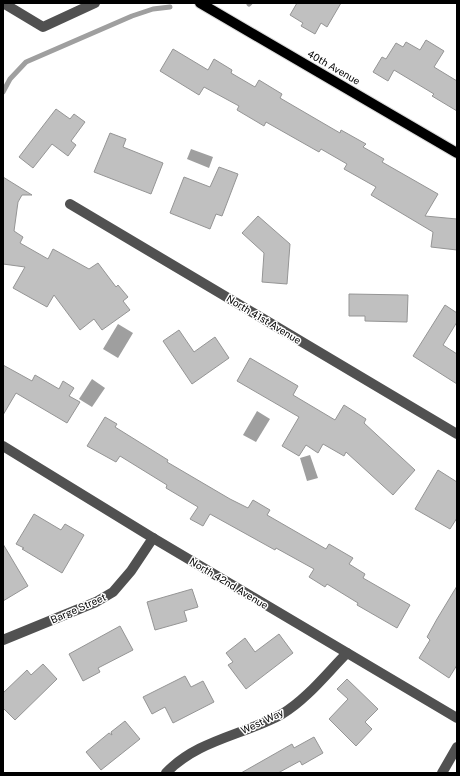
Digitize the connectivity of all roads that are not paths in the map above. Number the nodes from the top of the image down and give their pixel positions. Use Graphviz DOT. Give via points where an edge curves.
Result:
graph roads {
  1 [pos="3,3"];
  2 [pos="95,3"];
  3 [pos="200,3"];
  4 [pos="457,153"];
  5 [pos="70,204"];
  6 [pos="457,434"];
  7 [pos="3,446"];
  8 [pos="153,538"];
  9 [pos="3,640"];
  10 [pos="347,653"];
  11 [pos="457,718"];
  12 [pos="457,747"];
  13 [pos="166,773"];
  14 [pos="442,773"];
  1 -- 2 [label="street" via="43,27"];
  3 -- 4 [label="main road, 40th Avenue"];
  5 -- 6 [label="street, North 41st Avenue"];
  7 -- 8 [label="street, North 42nd Avenue"];
  8 -- 9 [label="street, Barge Street" via="113,592 96,602"];
  8 -- 10 [label="street, North 42nd Avenue"];
  10 -- 11 [label="street, North 42nd Avenue"];
  10 -- 13 [label="street, West Way" via="309,692 283,713 202,747"];
  12 -- 14 [label="street"];
}
